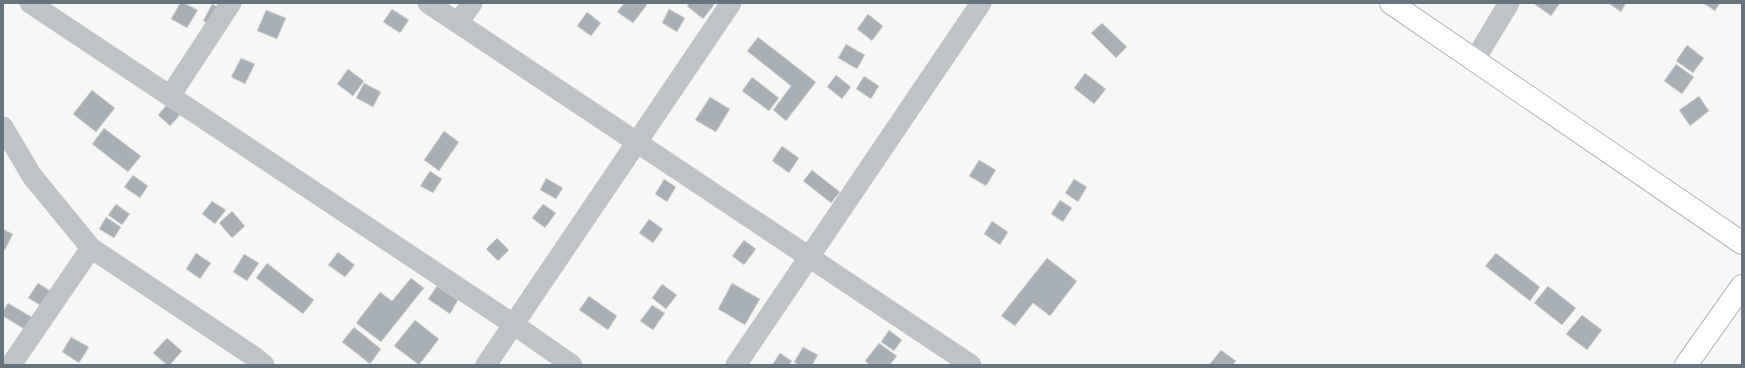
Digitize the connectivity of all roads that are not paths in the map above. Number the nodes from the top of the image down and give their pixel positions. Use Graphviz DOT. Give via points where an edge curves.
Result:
graph roads {
  1 [pos="30,3"];
  2 [pos="231,3"];
  3 [pos="428,3"];
  4 [pos="472,3"];
  5 [pos="731,3"];
  6 [pos="981,3"];
  7 [pos="1391,3"];
  8 [pos="1508,3"];
  9 [pos="458,23"];
  10 [pos="1474,61"];
  11 [pos="170,96"];
  12 [pos="3,127"];
  13 [pos="637,142"];
  14 [pos="1742,243"];
  15 [pos="91,248"];
  16 [pos="809,257"];
  17 [pos="1742,286"];
  18 [pos="513,324"];
  19 [pos="255,362"];
  20 [pos="11,365"];
  21 [pos="486,365"];
  22 [pos="572,365"];
  23 [pos="736,365"];
  24 [pos="971,365"];
  25 [pos="1686,365"];
  1 -- 11 [label="street"];
  2 -- 11 [label="street"];
  3 -- 9 [label="street"];
  4 -- 9 [label="street"];
  5 -- 13 [label="street"];
  6 -- 16 [label="street"];
  7 -- 10 [label="street"];
  8 -- 10 [label="street"];
  9 -- 13 [label="street"];
  10 -- 14 [label="street"];
  11 -- 18 [label="street"];
  12 -- 15 [label="street" via="32,176"];
  13 -- 16 [label="street"];
  13 -- 18 [label="street"];
  15 -- 19 [label="street"];
  15 -- 20 [label="street"];
  16 -- 23 [label="street"];
  16 -- 24 [label="street"];
  17 -- 25 [label="street"];
  18 -- 21 [label="street"];
  18 -- 22 [label="street"];
}
